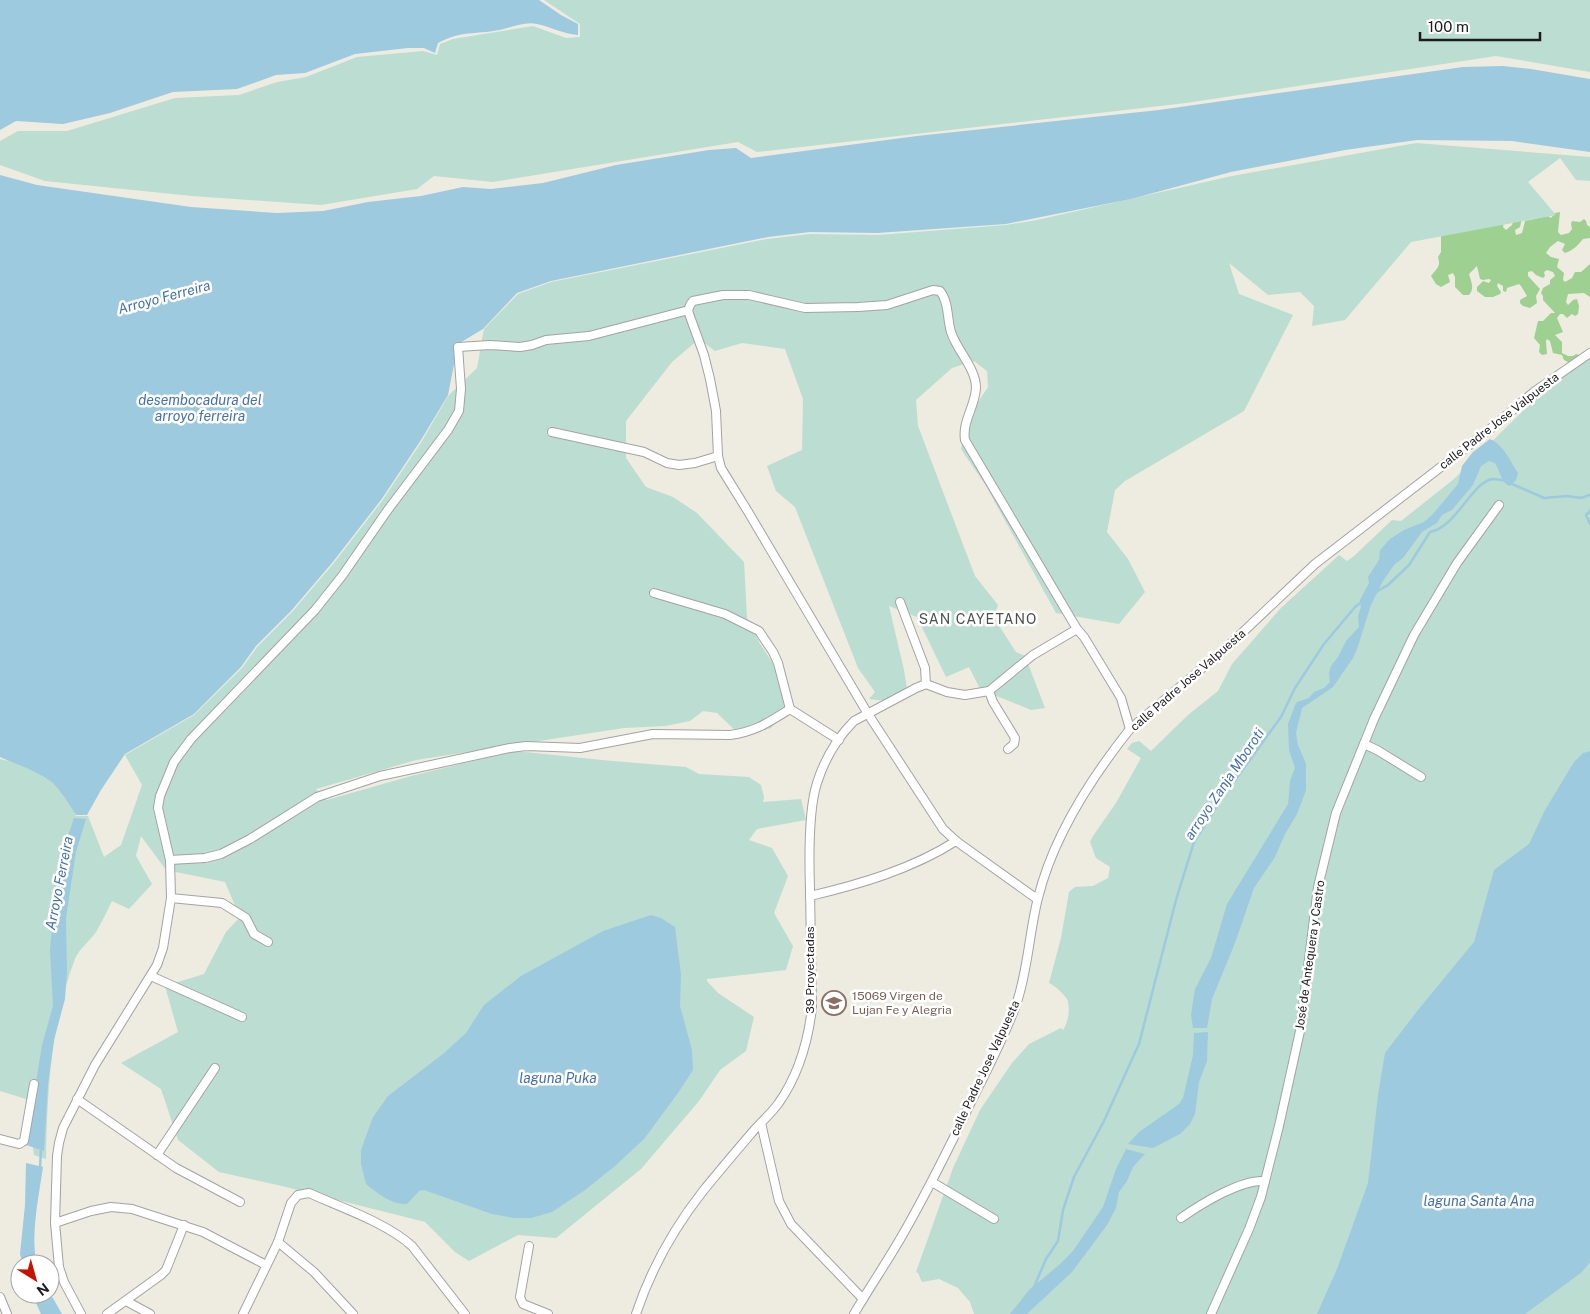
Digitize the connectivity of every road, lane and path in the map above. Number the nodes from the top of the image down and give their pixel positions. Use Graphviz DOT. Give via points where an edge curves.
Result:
graph roads {
  1 [pos="688,311"];
  2 [pos="1590,353"];
  3 [pos="552,432"];
  4 [pos="718,456"];
  5 [pos="1499,505"];
  6 [pos="654,593"];
  7 [pos="900,602"];
  8 [pos="1077,629"];
  9 [pos="926,684"];
  10 [pos="989,691"];
  11 [pos="790,709"];
  12 [pos="868,714"];
  13 [pos="1130,729"];
  14 [pos="838,740"];
  15 [pos="1364,744"];
  16 [pos="1008,749"];
  17 [pos="1421,777"];
  18 [pos="956,841"];
  19 [pos="170,860"];
  20 [pos="810,896"];
  21 [pos="172,898"];
  22 [pos="1038,899"];
  23 [pos="268,942"];
  24 [pos="151,976"];
  25 [pos="242,1017"];
  26 [pos="215,1068"];
  27 [pos="34,1084"];
  28 [pos="77,1099"];
  29 [pos="761,1123"];
  30 [pos="0,1139"];
  31 [pos="156,1155"];
  32 [pos="1265,1181"];
  33 [pos="932,1182"];
  34 [pos="240,1202"];
  35 [pos="1181,1218"];
  36 [pos="994,1219"];
  37 [pos="55,1223"];
  38 [pos="184,1226"];
  39 [pos="278,1242"];
  40 [pos="529,1246"];
  41 [pos="266,1265"];
  42 [pos="0,1297"];
  43 [pos="863,1300"];
  44 [pos="126,1301"];
  45 [pos="7,1314"];
  46 [pos="81,1314"];
  47 [pos="107,1314"];
  48 [pos="150,1314"];
  49 [pos="244,1314"];
  50 [pos="353,1314"];
  51 [pos="466,1314"];
  52 [pos="548,1314"];
  53 [pos="636,1314"];
  54 [pos="854,1314"];
  55 [pos="1210,1314"];
  1 -- 4 [label="street" via="710,379 716,412"];
  1 -- 8 [label="street" via="693,302 723,295 749,295 814,308 887,305 932,290 940,292 944,297 951,332 974,376 976,389 965,425 965,440"];
  1 -- 19 [label="street" via="589,336 546,340 526,346 458,347 459,411 448,430 316,610 192,739 174,762 158,808"];
  2 -- 13 [label="street, calle Padre Jose Valpuesta" via="1535,391 1402,499 1315,564 1249,628"];
  3 -- 4 [label="street" via="644,452 679,465"];
  4 -- 12 [label="street" via="721,468"];
  5 -- 15 [label="street, José de Antequera y Castro" via="1457,563 1414,635"];
  6 -- 11 [label="street" via="725,614 759,631 778,663"];
  7 -- 9 [label="street" via="925,668"];
  8 -- 10 [label="street" via="1033,655"];
  8 -- 13 [label="street" via="1121,698"];
  9 -- 10 [label="street" via="965,695"];
  9 -- 12 [label="street, 39 Proyectadas"];
  10 -- 16 [label="street" via="1015,738"];
  11 -- 14 [label="street"];
  11 -- 19 [label="street" via="753,731 730,736 653,734 580,748 526,746 380,776 316,797 222,854"];
  12 -- 14 [label="street, 39 Proyectadas" via="854,721"];
  12 -- 18 [label="street" via="943,830"];
  13 -- 22 [label="street, calle Padre Jose Valpuesta" via="1076,808 1056,844"];
  14 -- 20 [label="street, 39 Proyectadas" via="817,783 813,800"];
  15 -- 17 [label="street"];
  15 -- 32 [label="street, José de Antequera y Castro" via="1336,813 1318,887 1300,1031"];
  18 -- 20 [label="street" via="896,871 864,883"];
  18 -- 22 [label="street"];
  19 -- 21 [label="street"];
  20 -- 29 [label="street, 39 Proyectadas" via="810,1028 804,1052 789,1084 778,1104"];
  21 -- 23 [label="street" via="222,903 246,918 254,934"];
  21 -- 24 [label="street" via="163,948"];
  22 -- 33 [label="street, calle Padre Jose Valpuesta" via="1016,1005"];
  24 -- 25 [label="street"];
  24 -- 28 [label="street"];
  26 -- 31 [label="street"];
  27 -- 30 [label="street" via="24,1141 19,1144"];
  28 -- 31 [label="street"];
  28 -- 37 [label="street" via="63,1128 58,1149"];
  29 -- 43 [label="street" via="779,1201 788,1219"];
  29 -- 53 [label="street, 39 Proyectadas" via="704,1190 677,1228 658,1260"];
  31 -- 34 [label="street"];
  32 -- 35 [label="street" via="1239,1187"];
  32 -- 55 [label="street, José de Antequera y Castro" via="1249,1229"];
  33 -- 36 [label="street"];
  33 -- 43 [label="street, calle Padre Jose Valpuesta"];
  37 -- 38 [label="street" via="116,1207"];
  37 -- 46 [label="street" via="59,1267"];
  38 -- 41 [label="street" via="204,1232"];
  38 -- 44 [label="street" via="166,1270"];
  39 -- 41 [label="street"];
  39 -- 50 [label="street" via="314,1272"];
  39 -- 51 [label="street" via="293,1199 309,1193 404,1238"];
  40 -- 52 [label="street" via="520,1301"];
  41 -- 49 [label="street"];
  42 -- 45 [label="street"];
  43 -- 54 [label="street, calle Padre Jose Valpuesta"];
  44 -- 47 [label="street"];
  44 -- 48 [label="street"];
}
